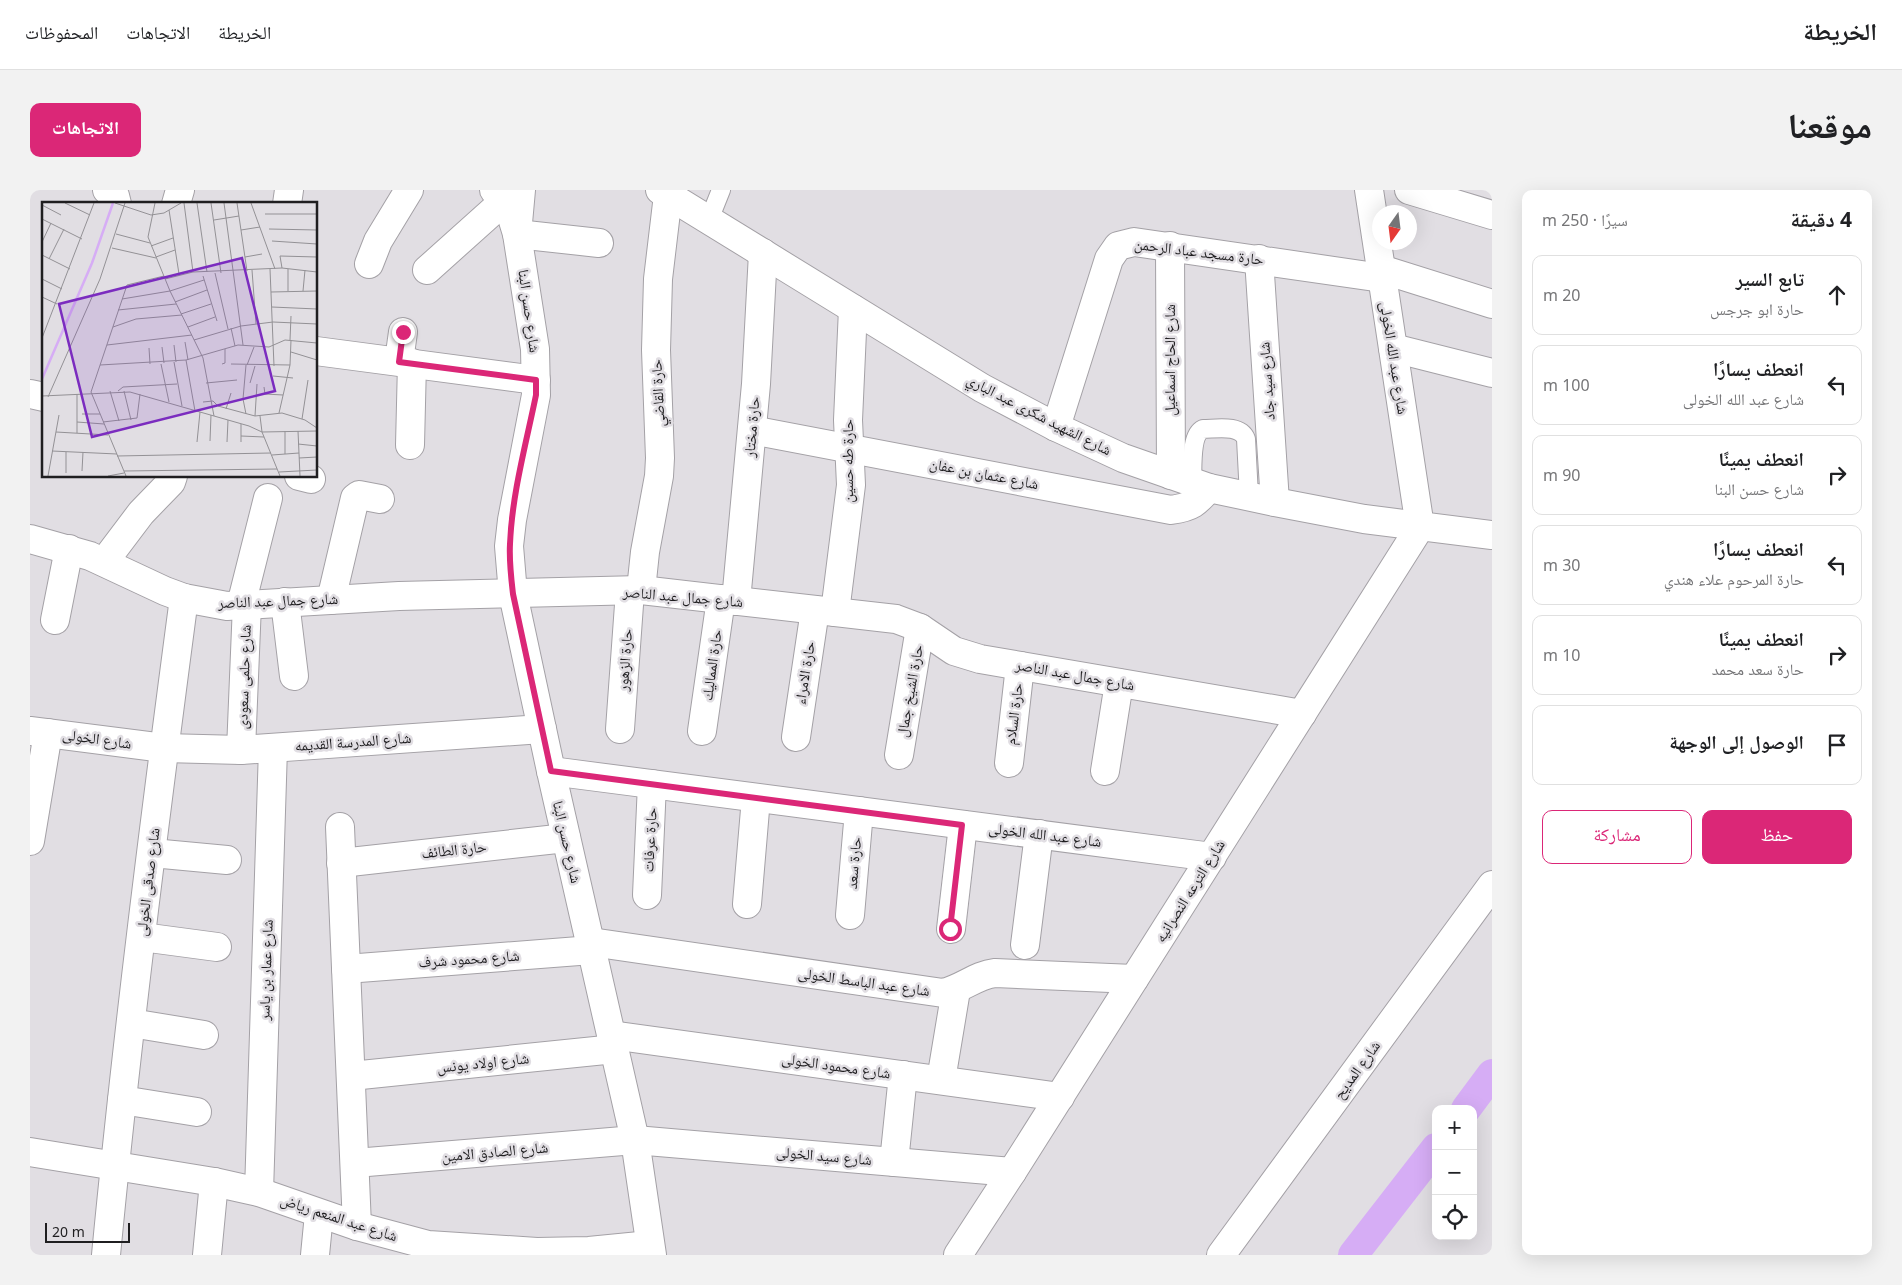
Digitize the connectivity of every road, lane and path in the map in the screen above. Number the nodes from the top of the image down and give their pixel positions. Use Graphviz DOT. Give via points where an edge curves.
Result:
graph roads {
  1 [pos="107,190"];
  2 [pos="409,190"];
  3 [pos="720,190"];
  4 [pos="1368,190"];
  5 [pos="1409,190"];
  6 [pos="664,193"];
  7 [pos="506,194"];
  8 [pos="116,202"];
  9 [pos="1492,215"];
  10 [pos="709,220"];
  11 [pos="517,234"];
  12 [pos="598,243"];
  13 [pos="1170,246"];
  14 [pos="763,253"];
  15 [pos="1259,259"];
  16 [pos="369,264"];
  17 [pos="427,270"];
  18 [pos="1381,273"];
  19 [pos="1492,304"];
  20 [pos="852,309"];
  21 [pos="403,332"];
  22 [pos="1393,348"];
  23 [pos="318,351"];
  24 [pos="406,362"];
  25 [pos="1492,373"];
  26 [pos="536,380"];
  27 [pos="1056,427"];
  28 [pos="752,430"];
  29 [pos="410,445"];
  30 [pos="850,449"];
  31 [pos="173,478"];
  32 [pos="1191,481"];
  33 [pos="1249,496"];
  34 [pos="268,498"];
  35 [pos="380,499"];
  36 [pos="1276,502"];
  37 [pos="1420,527"];
  38 [pos="1492,535"];
  39 [pos="30,539"];
  40 [pos="69,549"];
  41 [pos="104,562"];
  42 [pos="635,590"];
  43 [pos="513,594"];
  44 [pos="184,598"];
  45 [pos="331,600"];
  46 [pos="729,600"];
  47 [pos="285,602"];
  48 [pos="244,604"];
  49 [pos="825,611"];
  50 [pos="55,620"];
  51 [pos="920,628"];
  52 [pos="1020,666"];
  53 [pos="294,676"];
  54 [pos="1119,683"];
  55 [pos="1302,714"];
  56 [pos="542,729"];
  57 [pos="620,729"];
  58 [pos="702,731"];
  59 [pos="39,732"];
  60 [pos="796,737"];
  61 [pos="164,748"];
  62 [pos="273,748"];
  63 [pos="241,750"];
  64 [pos="899,755"];
  65 [pos="1009,763"];
  66 [pos="551,771"];
  67 [pos="1105,771"];
  68 [pos="652,784"];
  69 [pos="756,798"];
  70 [pos="859,812"];
  71 [pos="962,825"];
  72 [pos="340,827"];
  73 [pos="1039,834"];
  74 [pos="566,838"];
  75 [pos="30,841"];
  76 [pos="152,853"];
  77 [pos="1212,857"];
  78 [pos="227,860"];
  79 [pos="341,863"];
  80 [pos="1492,885"];
  81 [pos="647,895"];
  82 [pos="746,904"];
  83 [pos="850,915"];
  84 [pos="950,929"];
  85 [pos="142,937"];
  86 [pos="1025,945"];
  87 [pos="592,946"];
  88 [pos="217,947"];
  89 [pos="346,969"];
  90 [pos="1134,980"];
  91 [pos="956,990"];
  92 [pos="132,1023"];
  93 [pos="204,1034"];
  94 [pos="613,1042"];
  95 [pos="903,1075"];
  96 [pos="351,1076"];
  97 [pos="941,1080"];
  98 [pos="1060,1097"];
  99 [pos="122,1100"];
  100 [pos="197,1112"];
  101 [pos="635,1140"];
  102 [pos="30,1152"];
  103 [pos="894,1162"];
  104 [pos="354,1163"];
  105 [pos="114,1165"];
  106 [pos="1012,1172"];
  107 [pos="214,1182"];
  108 [pos="259,1192"];
  109 [pos="320,1214"];
  110 [pos="358,1226"];
  111 [pos="427,1250"];
  112 [pos="651,1250"];
  113 [pos="537,1254"];
  114 [pos="106,1255"];
  115 [pos="207,1255"];
  116 [pos="315,1255"];
  117 [pos="958,1255"];
  118 [pos="1221,1255"];
  1 -- 8 [label="street" via="115,196"];
  2 -- 16 [label="street" via="378,241"];
  3 -- 10 [label="lane"];
  4 -- 18 [label="street, شارع عبد الله الخولى"];
  5 -- 9 [label="street"];
  6 -- 10 [label="street, شارع الشهيد شكرى عبد الباري"];
  6 -- 42 [label="street, حارة القاضي" via="656,350 660,458 645,552"];
  7 -- 11 [label="street, شارع حسن البنا"];
  7 -- 17 [label="street"];
  10 -- 14 [label="street, شارع الشهيد شكرى عبد الباري"];
  11 -- 12 [label="street"];
  11 -- 26 [label="street, شارع حسن البنا" via="535,349"];
  13 -- 15 [label="street, حارة مسجد عباد الرحمن"];
  13 -- 27 [label="street, حارة مسجد عباد الرحمن" via="1134,242 1118,246 1112,252"];
  13 -- 32 [label="street, شارع الحاج اسماعيل"];
  14 -- 20 [label="street, شارع الشهيد شكرى عبد الباري"];
  14 -- 28 [label="street, حارة مختار"];
  15 -- 18 [label="street, حارة مسجد عباد الرحمن"];
  15 -- 36 [label="street, شارع سيد جاد"];
  18 -- 19 [label="street, حارة مسجد عباد الرحمن"];
  18 -- 22 [label="street, شارع عبد الله الخولى"];
  20 -- 27 [label="street, شارع الشهيد شكرى عبد الباري" via="982,388"];
  20 -- 30 [label="street, حارة طه حسين"];
  21 -- 24 [label="street"];
  22 -- 25 [label="street"];
  22 -- 37 [label="street, شارع عبد الله الخولى"];
  23 -- 24 [label="street"];
  24 -- 26 [label="street"];
  24 -- 29 [label="street"];
  26 -- 43 [label="street, شارع حسن البنا" via="509,546"];
  27 -- 32 [label="street, شارع الشهيد شكرى عبد الباري" via="1123,458"];
  28 -- 30 [label="street, شارع عثمان بن عفان"];
  28 -- 46 [label="street, حارة مختار"];
  30 -- 32 [label="street, شارع عثمان بن عفان" via="1172,510 1196,503"];
  30 -- 49 [label="street, حارة طه حسين" via="849,505"];
  31 -- 41 [label="street"];
  32 -- 33 [label="street, شارع الشهيد شكرى عبد الباري"];
  32 -- 33 [label="lane" via="1195,438 1199,431 1237,430 1246,439"];
  33 -- 36 [label="street, شارع الشهيد شكرى عبد الباري"];
  34 -- 48 [label="street, شارع حلمى سعودى"];
  35 -- 45 [label="street" via="359,495 354,498"];
  36 -- 37 [label="street, شارع الشهيد شكرى عبد الباري"];
  37 -- 38 [label="street, شارع الشهيد شكرى عبد الباري"];
  37 -- 55 [label="street, شارع الترعه النصرانيه"];
  39 -- 40 [label="street, شارع جمال عبد الناصر"];
  40 -- 41 [label="street, شارع جمال عبد الناصر"];
  40 -- 50 [label="street"];
  41 -- 44 [label="street, شارع جمال عبد الناصر"];
  42 -- 43 [label="street, شارع جمال عبد الناصر"];
  42 -- 46 [label="street, شارع جمال عبد الناصر"];
  42 -- 57 [label="street, حارة الزهور"];
  43 -- 45 [label="street, شارع جمال عبد الناصر"];
  43 -- 56 [label="street, شارع حسن البنا"];
  44 -- 48 [label="street, شارع جمال عبد الناصر" via="227,606"];
  44 -- 61 [label="street, شارع صدقى الخولى"];
  45 -- 47 [label="street, شارع جمال عبد الناصر"];
  46 -- 49 [label="street, شارع جمال عبد الناصر"];
  46 -- 58 [label="street, حارة المماليك"];
  47 -- 48 [label="street, شارع جمال عبد الناصر"];
  47 -- 53 [label="street"];
  48 -- 63 [label="street, شارع حلمى سعودى"];
  49 -- 51 [label="street, شارع جمال عبد الناصر" via="896,619"];
  49 -- 60 [label="street, حارة الامراء"];
  51 -- 52 [label="street, شارع جمال عبد الناصر" via="967,656"];
  51 -- 64 [label="street, حارة الشيخ جمال"];
  52 -- 54 [label="street, شارع جمال عبد الناصر"];
  52 -- 65 [label="street, حارة السلام"];
  54 -- 55 [label="street, شارع جمال عبد الناصر"];
  54 -- 67 [label="street"];
  55 -- 77 [label="street, شارع الترعه النصرانيه"];
  56 -- 62 [label="street, شارع المدرسة القديمه"];
  56 -- 66 [label="street, شارع حسن البنا"];
  59 -- 61 [label="street, شارع الخولى"];
  59 -- 75 [label="street"];
  61 -- 63 [label="street, شارع المدرسة القديمه"];
  61 -- 76 [label="street, شارع صدقى الخولى"];
  62 -- 63 [label="street, شارع المدرسة القديمه"];
  62 -- 108 [label="street, شارع عمار بن ياسر"];
  66 -- 68 [label="street, شارع عبد الله الخولى"];
  66 -- 74 [label="street, شارع حسن البنا"];
  68 -- 69 [label="street, شارع عبد الله الخولى"];
  68 -- 81 [label="street, حارة عرفات"];
  69 -- 70 [label="street, شارع عبد الله الخولى"];
  69 -- 82 [label="street"];
  70 -- 71 [label="street, شارع عبد الله الخولى"];
  70 -- 83 [label="street, حارة سعد"];
  71 -- 73 [label="street, شارع عبد الله الخولى"];
  71 -- 84 [label="street"];
  72 -- 79 [label="street"];
  73 -- 77 [label="street, شارع عبد الله الخولى"];
  73 -- 86 [label="street"];
  74 -- 79 [label="street, حارة الطائف"];
  74 -- 87 [label="street, شارع حسن البنا"];
  76 -- 78 [label="street"];
  76 -- 85 [label="street, شارع صدقى الخولى"];
  77 -- 90 [label="street, شارع الترعه النصرانيه"];
  79 -- 89 [label="street"];
  80 -- 118 [label="street, شارع المديح"];
  85 -- 88 [label="street"];
  85 -- 92 [label="street, شارع صدقى الخولى"];
  87 -- 89 [label="street, شارع محمود شرف"];
  87 -- 91 [label="street, شارع عبد الباسط الخولى" via="930,992"];
  87 -- 94 [label="street, شارع حسن البنا"];
  89 -- 96 [label="street"];
  90 -- 91 [label="street, شارع عبد الباسط الخولى" via="995,973 979,976"];
  90 -- 98 [label="street, شارع الترعه النصرانيه"];
  91 -- 97 [label="street"];
  92 -- 93 [label="street"];
  92 -- 99 [label="street, شارع صدقى الخولى"];
  94 -- 95 [label="street, شارع محمود الخولى"];
  94 -- 96 [label="street, شارع اولاد يونس"];
  94 -- 101 [label="street, شارع حسن البنا"];
  95 -- 97 [label="street, شارع محمود الخولى"];
  95 -- 103 [label="street"];
  96 -- 104 [label="street"];
  97 -- 98 [label="street, شارع محمود الخولى"];
  98 -- 106 [label="street, شارع الترعه النصرانيه"];
  99 -- 100 [label="street"];
  99 -- 105 [label="street, شارع صدقى الخولى"];
  101 -- 103 [label="street, شارع سيد الخولى"];
  101 -- 104 [label="street, شارع الصادق الامين"];
  101 -- 112 [label="street, شارع حسن البنا"];
  102 -- 105 [label="street, شارع عبد المنعم رياض"];
  103 -- 106 [label="street, شارع سيد الخولى"];
  104 -- 110 [label="street"];
  105 -- 107 [label="street, شارع عبد المنعم رياض"];
  105 -- 114 [label="street, شارع صدقى الخولى"];
  106 -- 117 [label="street, شارع الترعه النصرانيه"];
  107 -- 108 [label="street, شارع عبد المنعم رياض"];
  107 -- 115 [label="street"];
  108 -- 109 [label="street, شارع عبد المنعم رياض"];
  109 -- 110 [label="street, شارع عبد المنعم رياض"];
  109 -- 116 [label="street"];
  110 -- 111 [label="street, شارع عبد المنعم رياض"];
  111 -- 113 [label="street, شارع عبد المنعم رياض"];
  112 -- 113 [label="street, شارع عبد المنعم رياض"];
}
